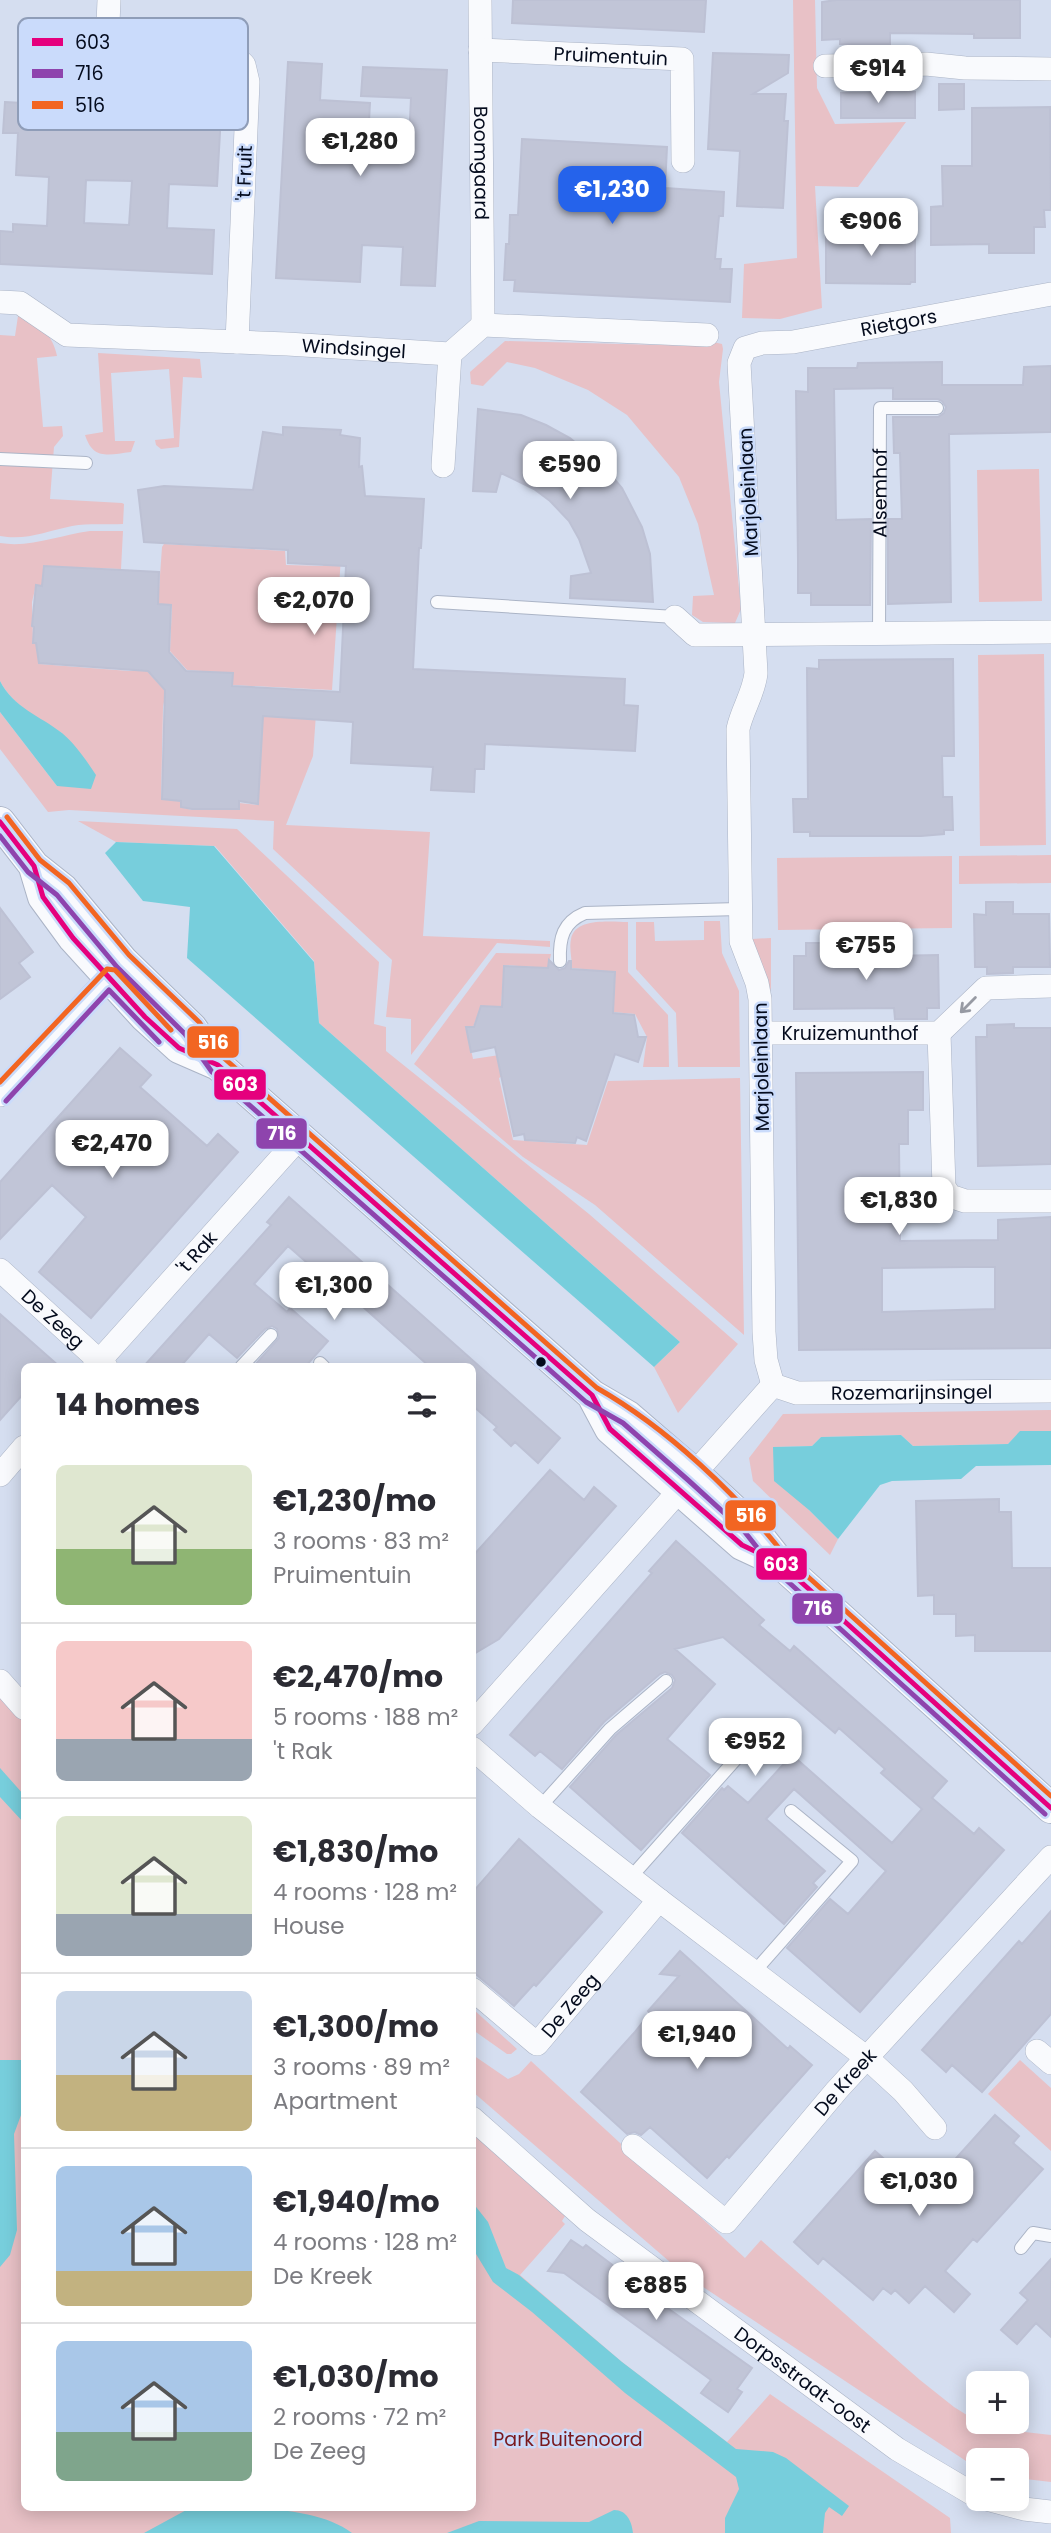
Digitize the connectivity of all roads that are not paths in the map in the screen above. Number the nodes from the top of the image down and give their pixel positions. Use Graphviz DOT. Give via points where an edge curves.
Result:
graph roads {
  1 [pos="109,0"];
  2 [pos="480,0"];
  3 [pos="108,18"];
  4 [pos="480,50"];
  5 [pos="825,66"];
  6 [pos="1051,69"];
  7 [pos="246,130"];
  8 [pos="683,162"];
  9 [pos="1051,294"];
  10 [pos="0,302"];
  11 [pos="483,325"];
  12 [pos="707,335"];
  13 [pos="237,342"];
  14 [pos="745,348"];
  15 [pos="450,354"];
  16 [pos="937,408"];
  17 [pos="0,459"];
  18 [pos="86,463"];
  19 [pos="443,466"];
  20 [pos="437,603"];
  21 [pos="675,617"];
  22 [pos="1051,632"];
  23 [pos="879,635"];
  24 [pos="755,637"];
  25 [pos="0,822"];
  26 [pos="739,909"];
  27 [pos="560,961"];
  28 [pos="116,969"];
  29 [pos="1051,986"];
  30 [pos="939,1032"];
  31 [pos="761,1033"];
  32 [pos="0,1094"];
  33 [pos="299,1138"];
  34 [pos="1051,1201"];
  35 [pos="0,1270"];
  36 [pos="271,1335"];
  37 [pos="99,1363"];
  38 [pos="101,1363"];
  39 [pos="246,1363"];
  40 [pos="773,1385"];
  41 [pos="1051,1391"];
  42 [pos="21,1450"];
  43 [pos="0,1475"];
  44 [pos="687,1481"];
  45 [pos="0,1681"];
  46 [pos="666,1681"];
  47 [pos="21,1704"];
  48 [pos="476,1719"];
  49 [pos="760,1732"];
  50 [pos="476,1751"];
  51 [pos="540,1807"];
  52 [pos="1051,1808"];
  53 [pos="791,1811"];
  54 [pos="1051,1857"];
  55 [pos="631,1877"];
  56 [pos="659,1900"];
  57 [pos="755,1971"];
  58 [pos="476,1992"];
  59 [pos="867,2057"];
  60 [pos="476,2122"];
  61 [pos="935,2128"];
  62 [pos="633,2146"];
  63 [pos="1051,2236"];
  64 [pos="1021,2248"];
  65 [pos="966,2490"];
  66 [pos="1029,2510"];
  67 [pos="1051,2512"];
  1 -- 3 [label="street, 't Fruit"];
  2 -- 4 [label="street, Boomgaard"];
  4 -- 8 [label="street, Pruimentuin" via="682,59"];
  4 -- 11 [label="street, Boomgaard"];
  5 -- 6 [label="street"];
  7 -- 13 [label="street, 't Fruit"];
  9 -- 14 [label="street, Rietgors"];
  10 -- 13 [label="street, Windsingel" via="20,303 67,335"];
  11 -- 12 [label="street"];
  11 -- 15 [label="street"];
  13 -- 15 [label="street, Windsingel"];
  14 -- 24 [label="street, Marjoleinlaan" via="739,363"];
  15 -- 19 [label="street"];
  16 -- 23 [label="lane, Alsemhof" via="880,408"];
  17 -- 18 [label="lane"];
  20 -- 21 [label="lane"];
  21 -- 24 [label="street" via="695,635"];
  22 -- 23 [label="street"];
  23 -- 24 [label="street"];
  24 -- 26 [label="street, Marjoleinlaan" via="755,682 738,729"];
  25 -- 28 [label="street" via="34,866 63,889"];
  26 -- 27 [label="lane" via="585,913 564,929"];
  26 -- 31 [label="street, Marjoleinlaan" via="741,946 759,990"];
  28 -- 32 [label="street"];
  28 -- 33 [label="street" via="191,1028 218,1065"];
  29 -- 30 [label="street, Kruizemunthof, one-way" via="986,988"];
  30 -- 31 [label="street, Kruizemunthof"];
  30 -- 34 [label="street, Kruizemunthof" via="942,1167 948,1194 974,1202"];
  31 -- 40 [label="street, Marjoleinlaan" via="764,1332"];
  33 -- 38 [label="street, 't Rak"];
  33 -- 44 [label="street" via="592,1395 628,1416"];
  35 -- 37 [label="street, De Zeeg"];
  36 -- 39 [label="lane"];
  40 -- 41 [label="street, Rozemarijnsingel" via="797,1393"];
  40 -- 44 [label="street"];
  42 -- 43 [label="street"];
  44 -- 48 [label="street"];
  44 -- 52 [label="street" via="750,1525 780,1563"];
  45 -- 47 [label="street"];
  46 -- 51 [label="lane" via="610,1729"];
  49 -- 55 [label="lane"];
  50 -- 51 [label="street"];
  51 -- 55 [label="street"];
  53 -- 57 [label="lane" via="852,1861"];
  54 -- 59 [label="street, De Kreek"];
  55 -- 56 [label="street"];
  56 -- 57 [label="street"];
  56 -- 58 [label="street, De Zeeg" via="537,2044"];
  57 -- 59 [label="street"];
  59 -- 61 [label="street"];
  59 -- 62 [label="street, De Kreek" via="726,2222"];
  60 -- 65 [label="street, Dorpsstraat-oost" via="587,2220 897,2449"];
  63 -- 64 [label="lane" via="1033,2233"];
  66 -- 67 [label="street"];
}
